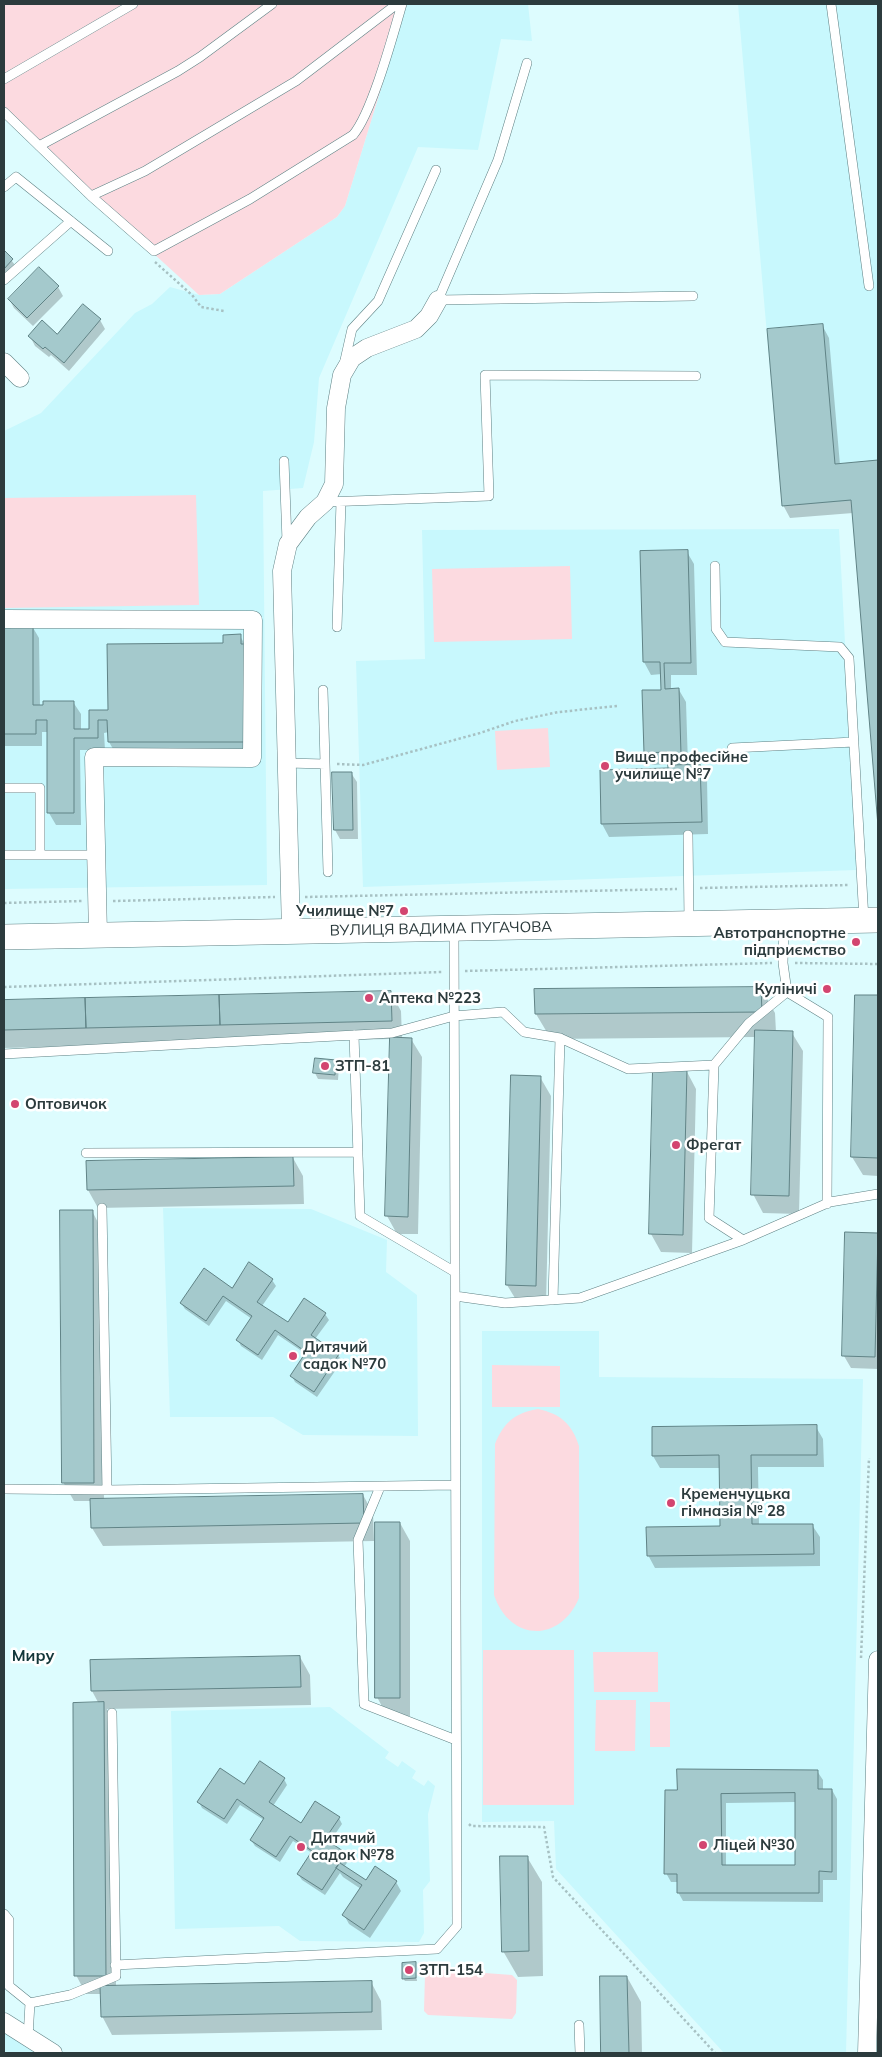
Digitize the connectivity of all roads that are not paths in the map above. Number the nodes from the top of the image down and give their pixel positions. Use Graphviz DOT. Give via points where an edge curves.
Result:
graph roads {
  1 [pos="133,4"];
  2 [pos="272,4"];
  3 [pos="396,4"];
  4 [pos="402,4"];
  5 [pos="831,4"];
  6 [pos="527,63"];
  7 [pos="4,79"];
  8 [pos="4,112"];
  9 [pos="39,146"];
  10 [pos="436,170"];
  11 [pos="4,186"];
  12 [pos="91,196"];
  13 [pos="71,221"];
  14 [pos="108,251"];
  15 [pos="4,280"];
  16 [pos="869,286"];
  17 [pos="693,296"];
  18 [pos="438,300"];
  19 [pos="4,362"];
  20 [pos="342,375"];
  21 [pos="696,376"];
  22 [pos="20,378"];
  23 [pos="284,461"];
  24 [pos="333,502"];
  25 [pos="288,544"];
  26 [pos="715,566"];
  27 [pos="4,619"];
  28 [pos="337,627"];
  29 [pos="323,690"];
  30 [pos="854,742"];
  31 [pos="732,748"];
  32 [pos="287,763"];
  33 [pos="325,764"];
  34 [pos="4,788"];
  35 [pos="688,835"];
  36 [pos="4,855"];
  37 [pos="40,855"];
  38 [pos="96,855"];
  39 [pos="328,872"];
  40 [pos="871,920"];
  41 [pos="784,922"];
  42 [pos="689,924"];
  43 [pos="454,929"];
  44 [pos="291,932"];
  45 [pos="98,935"];
  46 [pos="4,937"];
  47 [pos="787,992"];
  48 [pos="454,1016"];
  49 [pos="354,1035"];
  50 [pos="560,1038"];
  51 [pos="4,1054"];
  52 [pos="714,1065"];
  53 [pos="358,1152"];
  54 [pos="86,1154"];
  55 [pos="878,1194"];
  56 [pos="827,1204"];
  57 [pos="102,1208"];
  58 [pos="743,1240"];
  59 [pos="455,1272"];
  60 [pos="455,1296"];
  61 [pos="553,1300"];
  62 [pos="380,1486"];
  63 [pos="455,1486"];
  64 [pos="4,1489"];
  65 [pos="108,1490"];
  66 [pos="878,1660"];
  67 [pos="112,1713"];
  68 [pos="456,1740"];
  69 [pos="875,1857"];
  70 [pos="4,1914"];
  71 [pos="116,1965"];
  72 [pos="6,1989"];
  73 [pos="30,2002"];
  74 [pos="4,2022"];
  75 [pos="579,2025"];
  76 [pos="28,2037"];
  77 [pos="53,2053"];
  78 [pos="580,2053"];
  79 [pos="867,2053"];
  1 -- 7 [label="lane"];
  2 -- 9 [label="lane" via="185,67"];
  3 -- 12 [label="lane" via="296,81 145,171"];
  4 -- 12 [label="lane" via="359,128 293,174 154,251"];
  5 -- 16 [label="lane"];
  6 -- 18 [label="lane" via="498,160"];
  8 -- 9 [label="lane"];
  9 -- 12 [label="lane"];
  10 -- 20 [label="lane" via="378,300 352,329"];
  11 -- 13 [label="lane" via="16,177"];
  13 -- 14 [label="lane"];
  13 -- 15 [label="lane"];
  17 -- 18 [label="lane"];
  18 -- 20 [label="street" via="416,329 367,348 352,358"];
  19 -- 22 [label="street"];
  20 -- 24 [label="street" via="336,408"];
  21 -- 24 [label="lane" via="485,375 489,496"];
  23 -- 25 [label="lane"];
  24 -- 25 [label="street" via="308,516"];
  24 -- 28 [label="lane"];
  25 -- 32 [label="street" via="282,571"];
  26 -- 30 [label="lane" via="716,629 724,642 840,647 849,658"];
  27 -- 38 [label="street" via="253,620 252,758 94,758"];
  29 -- 33 [label="lane"];
  30 -- 31 [label="lane"];
  30 -- 40 [label="lane" via="862,885"];
  32 -- 33 [label="lane"];
  32 -- 44 [label="street"];
  33 -- 39 [label="lane"];
  34 -- 37 [label="lane" via="40,788"];
  35 -- 42 [label="lane"];
  36 -- 37 [label="lane"];
  37 -- 38 [label="lane"];
  38 -- 45 [label="street"];
  40 -- 41 [label="street, ВУЛИЦЯ ВАДИМА ПУГАЧОВА"];
  41 -- 42 [label="street, ВУЛИЦЯ ВАДИМА ПУГАЧОВА"];
  41 -- 47 [label="lane" via="783,963"];
  42 -- 43 [label="street, ВУЛИЦЯ ВАДИМА ПУГАЧОВА"];
  43 -- 44 [label="street, ВУЛИЦЯ ВАДИМА ПУГАЧОВА"];
  43 -- 48 [label="lane"];
  44 -- 45 [label="street, ВУЛИЦЯ ВАДИМА ПУГАЧОВА"];
  45 -- 46 [label="street, ВУЛИЦЯ ВАДИМА ПУГАЧОВА"];
  47 -- 52 [label="lane" via="749,1022"];
  47 -- 56 [label="lane" via="828,1017"];
  48 -- 49 [label="lane" via="392,1033"];
  48 -- 50 [label="lane" via="503,1012 524,1032"];
  48 -- 59 [label="lane"];
  49 -- 51 [label="lane"];
  49 -- 53 [label="lane"];
  50 -- 52 [label="lane" via="628,1069"];
  50 -- 61 [label="lane"];
  52 -- 58 [label="lane" via="709,1218"];
  53 -- 54 [label="lane"];
  53 -- 59 [label="lane" via="360,1216"];
  55 -- 56 [label="lane"];
  56 -- 58 [label="lane"];
  57 -- 65 [label="lane"];
  58 -- 61 [label="lane" via="580,1298"];
  59 -- 60 [label="lane"];
  60 -- 61 [label="lane" via="504,1303"];
  60 -- 63 [label="lane"];
  62 -- 63 [label="lane"];
  62 -- 65 [label="lane"];
  62 -- 68 [label="lane" via="358,1540 364,1704"];
  63 -- 68 [label="lane"];
  64 -- 65 [label="lane"];
  66 -- 69 [label="street"];
  67 -- 71 [label="lane"];
  68 -- 71 [label="lane" via="457,1926 437,1949"];
  69 -- 79 [label="street"];
  70 -- 72 [label="lane" via="9,1920"];
  71 -- 73 [label="lane" via="116,1976 70,1995"];
  72 -- 73 [label="lane"];
  73 -- 76 [label="lane"];
  74 -- 76 [label="street"];
  75 -- 78 [label="lane"];
  76 -- 77 [label="street"];
}
